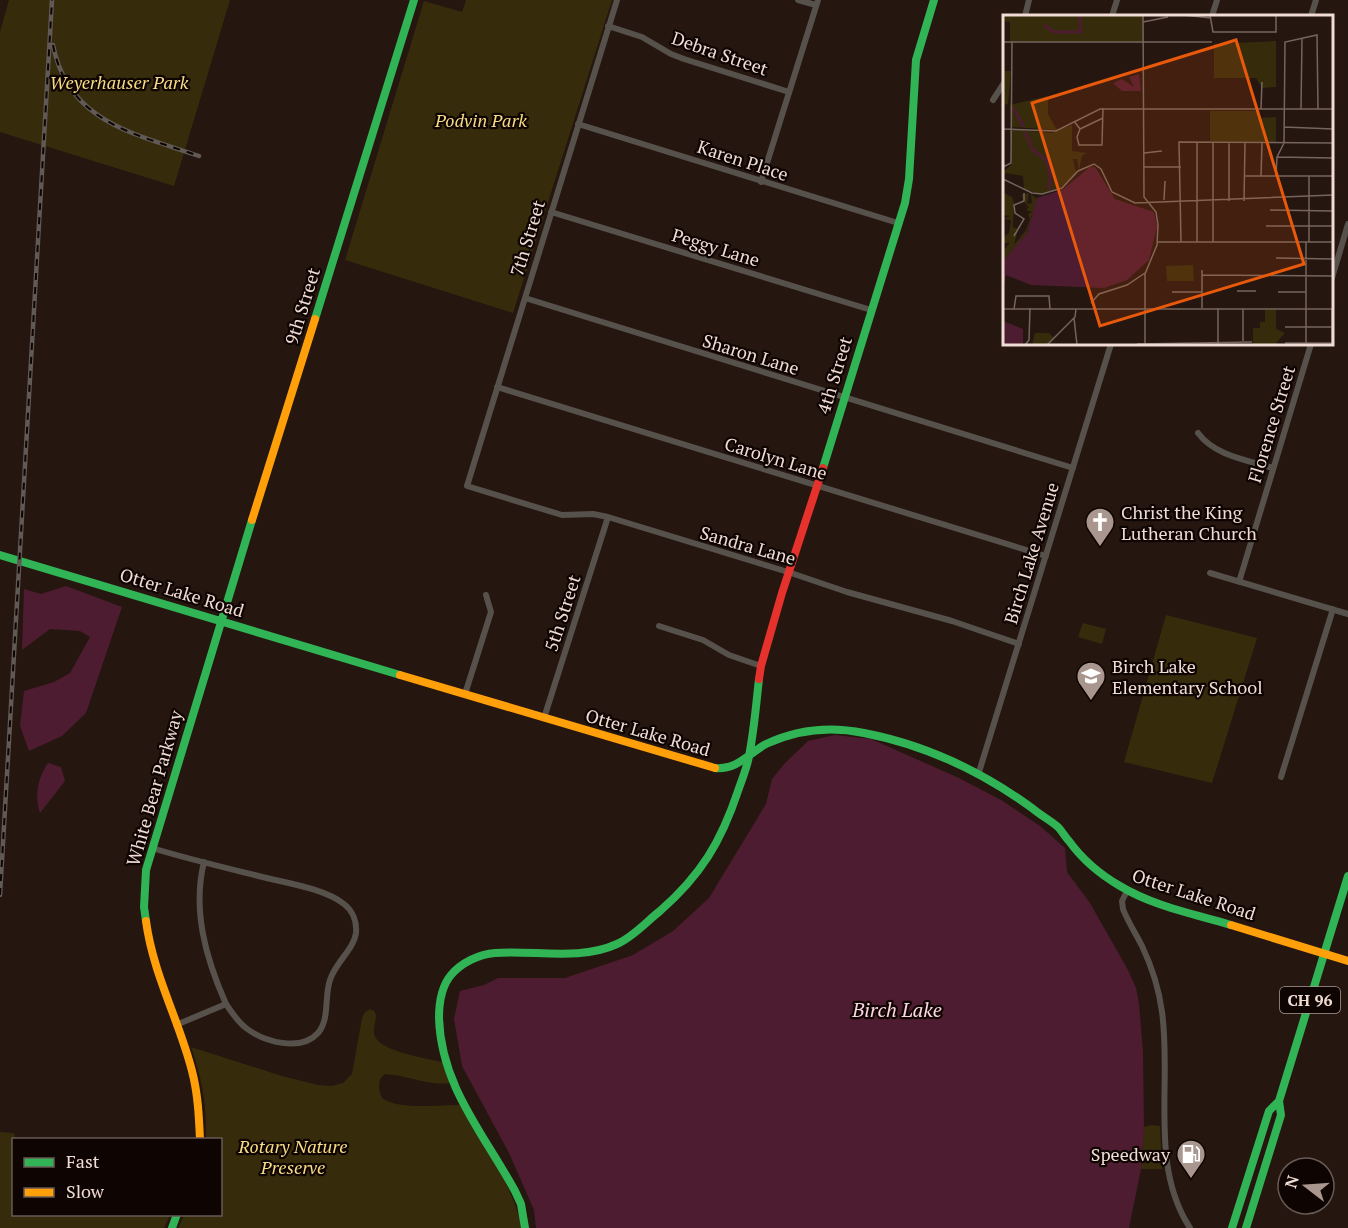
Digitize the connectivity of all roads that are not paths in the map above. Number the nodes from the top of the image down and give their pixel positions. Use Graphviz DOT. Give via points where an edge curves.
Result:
graph roads {
  1 [pos="414,0"];
  2 [pos="617,0"];
  3 [pos="798,0"];
  4 [pos="934,0"];
  5 [pos="1029,0"];
  6 [pos="1117,0"];
  7 [pos="1217,0"];
  8 [pos="1316,0"];
  9 [pos="817,3"];
  10 [pos="1024,15"];
  11 [pos="1112,15"];
  12 [pos="1212,15"];
  13 [pos="1311,15"];
  14 [pos="608,26"];
  15 [pos="1003,86"];
  16 [pos="789,92"];
  17 [pos="993,100"];
  18 [pos="578,124"];
  19 [pos="761,182"];
  20 [pos="551,212"];
  21 [pos="898,223"];
  22 [pos="1348,224"];
  23 [pos="1333,275"];
  24 [pos="525,298"];
  25 [pos="871,310"];
  26 [pos="1111,345"];
  27 [pos="1311,345"];
  28 [pos="497,387"];
  29 [pos="844,398"];
  30 [pos="1198,433"];
  31 [pos="1073,468"];
  32 [pos="1273,468"];
  33 [pos="467,486"];
  34 [pos="817,486"];
  35 [pos="608,518"];
  36 [pos="0,555"];
  37 [pos="1046,556"];
  38 [pos="788,572"];
  39 [pos="1210,573"];
  40 [pos="1239,582"];
  41 [pos="486,595"];
  42 [pos="1333,609"];
  43 [pos="1348,614"];
  44 [pos="221,621"];
  45 [pos="659,626"];
  46 [pos="1019,644"];
  47 [pos="761,666"];
  48 [pos="465,694"];
  49 [pos="544,718"];
  50 [pos="749,757"];
  51 [pos="979,772"];
  52 [pos="1281,777"];
  53 [pos="152,848"];
  54 [pos="204,862"];
  55 [pos="1348,876"];
  56 [pos="1126,891"];
  57 [pos="1324,953"];
  58 [pos="1348,961"];
  59 [pos="226,1004"];
  60 [pos="176,1025"];
  61 [pos="1279,1101"];
  62 [pos="200,1138"];
  63 [pos="525,1228"];
  64 [pos="1190,1228"];
  65 [pos="1232,1228"];
  66 [pos="1246,1228"];
  1 -- 44 [label="street, 9th Street"];
  2 -- 14 [label="street, 7th Street"];
  3 -- 9 [label="street"];
  4 -- 21 [label="street, 4th Street" via="916,60 909,179"];
  5 -- 10 [label="street"];
  6 -- 11 [label="street"];
  7 -- 12 [label="street"];
  8 -- 13 [label="street"];
  9 -- 16 [label="street"];
  14 -- 16 [label="street, Debra Street" via="642,37 684,59"];
  14 -- 18 [label="street, 7th Street"];
  15 -- 17 [label="street"];
  16 -- 19 [label="street"];
  18 -- 19 [label="street, Karen Place"];
  18 -- 20 [label="street, 7th Street"];
  19 -- 21 [label="street, Karen Place"];
  20 -- 24 [label="street, 7th Street"];
  20 -- 25 [label="street, Peggy Lane"];
  21 -- 25 [label="street, 4th Street"];
  22 -- 23 [label="street"];
  24 -- 28 [label="street, 7th Street"];
  24 -- 29 [label="street, Sharon Lane"];
  25 -- 29 [label="street, 4th Street"];
  26 -- 31 [label="street, Birch Lake Avenue"];
  27 -- 32 [label="street, Florence Street"];
  28 -- 33 [label="street, 7th Street"];
  28 -- 34 [label="street, Carolyn Lane"];
  29 -- 31 [label="street, Sharon Lane"];
  29 -- 34 [label="street, 4th Street"];
  30 -- 32 [label="street" via="1218,451"];
  31 -- 37 [label="street, Birch Lake Avenue"];
  32 -- 40 [label="street, Florence Street"];
  33 -- 35 [label="street, Sandra Lane" via="562,515 593,514"];
  34 -- 37 [label="street, Carolyn Lane"];
  34 -- 38 [label="street, 4th Street"];
  35 -- 38 [label="street, Sandra Lane"];
  35 -- 49 [label="street, 5th Street"];
  36 -- 44 [label="street, Otter Lake Road"];
  37 -- 46 [label="street, Birch Lake Avenue"];
  38 -- 46 [label="street, Sandra Lane"];
  38 -- 47 [label="street, 4th Street"];
  39 -- 40 [label="street"];
  40 -- 42 [label="street"];
  41 -- 48 [label="street" via="491,612"];
  42 -- 43 [label="street"];
  42 -- 52 [label="street"];
  44 -- 48 [label="street, Otter Lake Road"];
  44 -- 53 [label="street, White Bear Parkway"];
  45 -- 47 [label="street" via="703,640 729,655"];
  46 -- 51 [label="street, Birch Lake Avenue"];
  47 -- 50 [label="street, 4th Street"];
  48 -- 49 [label="street, Otter Lake Road"];
  49 -- 50 [label="street, Otter Lake Road" via="708,767 727,768"];
  50 -- 51 [label="street, Otter Lake Road" via="782,738 806,730 833,728 889,738"];
  50 -- 63 [label="street, 4th Street" via="725,827 697,873 633,934 594,952 481,956 457,969 442,991 441,1039 448,1070 459,1099 516,1191"];
  51 -- 56 [label="street, Otter Lake Road" via="1059,828 1101,874"];
  53 -- 54 [label="street"];
  53 -- 60 [label="street, White Bear Parkway" via="144,890 145,930"];
  54 -- 59 [label="street" via="199,892 201,929"];
  54 -- 59 [label="street" via="317,892 344,904 356,923 353,943 330,980 323,1025 310,1039 288,1043 261,1037 240,1022"];
  55 -- 57 [label="street, CH 96"];
  56 -- 57 [label="street, Otter Lake Road"];
  56 -- 64 [label="street" via="1123,909 1147,958 1161,1003 1168,1173 1177,1204"];
  57 -- 58 [label="street, Otter Lake Road"];
  57 -- 61 [label="street, CH 96"];
  59 -- 60 [label="street"];
  60 -- 62 [label="street, White Bear Parkway" via="196,1085"];
  61 -- 65 [label="street, CH 96" via="1269,1111"];
  61 -- 66 [label="street, CH 96" via="1281,1115"];
}
